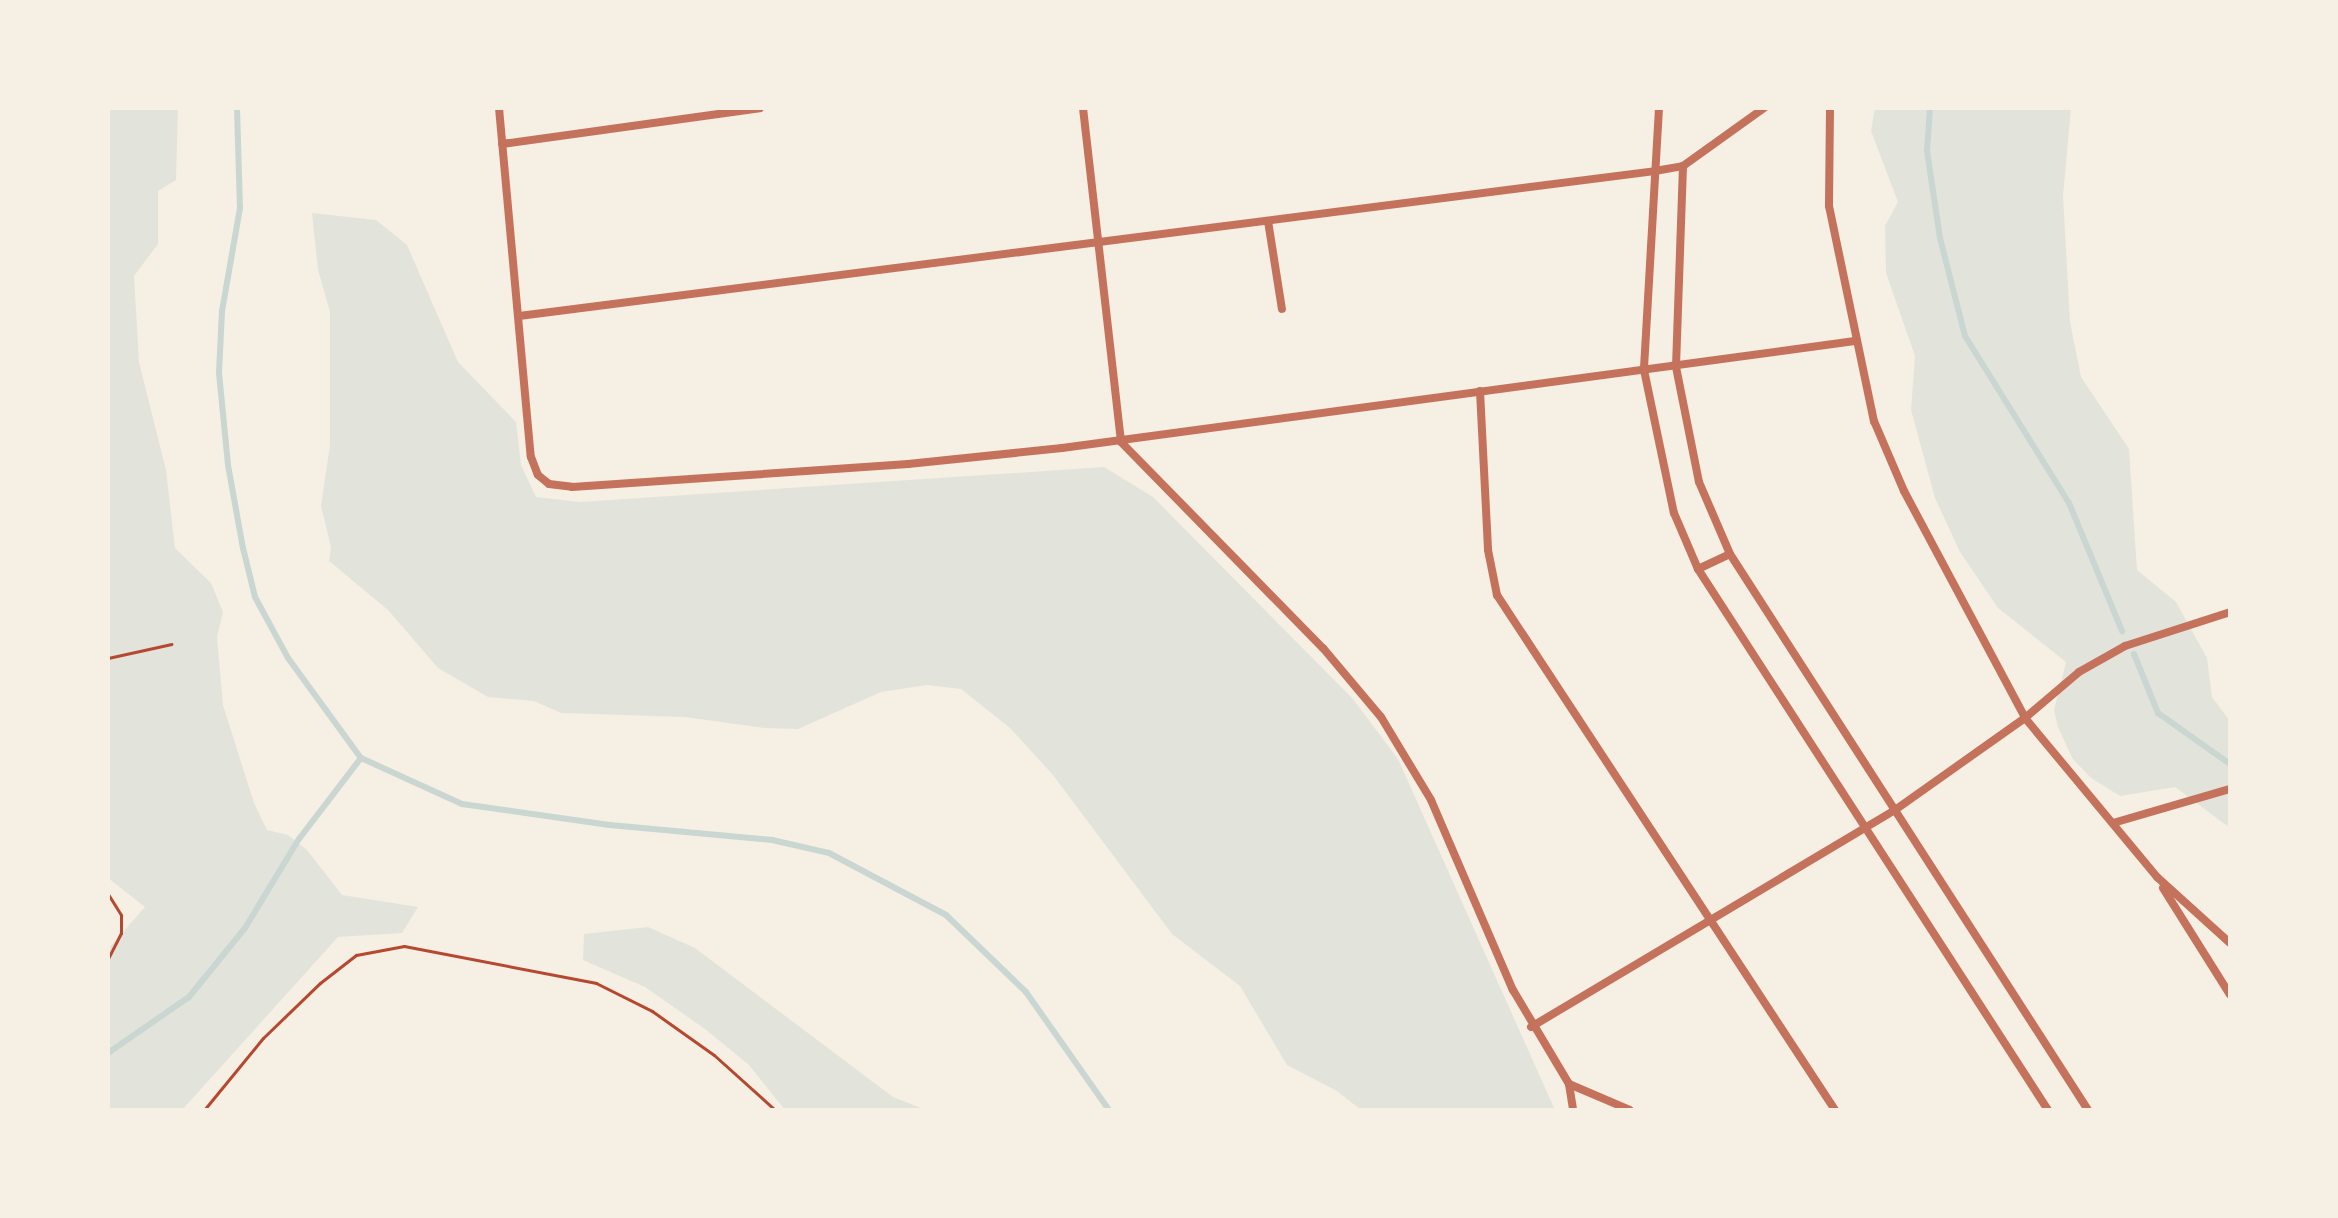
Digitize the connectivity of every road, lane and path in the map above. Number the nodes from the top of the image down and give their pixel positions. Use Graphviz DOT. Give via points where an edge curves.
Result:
graph roads {
  1 [pos="499,108"];
  2 [pos="760,108"];
  3 [pos="1083,108"];
  4 [pos="1659,108"];
  5 [pos="1764,108"];
  6 [pos="1830,108"];
  7 [pos="502,144"];
  8 [pos="1683,166"];
  9 [pos="1655,171"];
  10 [pos="1268,221"];
  11 [pos="1097,243"];
  12 [pos="1282,309"];
  13 [pos="519,316"];
  14 [pos="1855,341"];
  15 [pos="1676,367"];
  16 [pos="1644,370"];
  17 [pos="1480,391"];
  18 [pos="1121,442"];
  19 [pos="1730,554"];
  20 [pos="1698,569"];
  21 [pos="2230,612"];
  22 [pos="171,644"];
  23 [pos="108,658"];
  24 [pos="2025,718"];
  25 [pos="2230,789"];
  26 [pos="1895,810"];
  27 [pos="2113,823"];
  28 [pos="1864,828"];
  29 [pos="2157,877"];
  30 [pos="108,894"];
  31 [pos="1712,918"];
  32 [pos="2230,943"];
  33 [pos="108,959"];
  34 [pos="2230,995"];
  35 [pos="1531,1027"];
  36 [pos="1569,1084"];
  37 [pos="204,1110"];
  38 [pos="775,1110"];
  39 [pos="1573,1110"];
  40 [pos="1630,1110"];
  41 [pos="1835,1110"];
  42 [pos="2048,1110"];
  43 [pos="2088,1110"];
  1 -- 7 [label="street"];
  2 -- 7 [label="street"];
  3 -- 11 [label="street"];
  4 -- 9 [label="street"];
  5 -- 8 [label="street"];
  6 -- 14 [label="street" via="1829,206"];
  7 -- 13 [label="street"];
  8 -- 9 [label="street"];
  8 -- 15 [label="street"];
  9 -- 10 [label="street"];
  9 -- 16 [label="street"];
  10 -- 11 [label="street"];
  10 -- 12 [label="street"];
  11 -- 13 [label="street"];
  11 -- 18 [label="street"];
  13 -- 18 [label="street" via="531,457 538,475 549,484 572,487 908,464"];
  14 -- 15 [label="street"];
  14 -- 24 [label="street" via="1874,421 1904,491"];
  15 -- 16 [label="street"];
  15 -- 19 [label="street" via="1699,482"];
  16 -- 17 [label="street"];
  16 -- 20 [label="street" via="1659,459"];
  17 -- 18 [label="street"];
  17 -- 31 [label="street" via="1488,550 1497,595"];
  18 -- 35 [label="street" via="1323,648 1381,717 1431,800"];
  19 -- 20 [label="street"];
  19 -- 26 [label="street"];
  20 -- 28 [label="street"];
  21 -- 24 [label="street" via="2125,646 2079,672"];
  22 -- 23 [label="path"];
  24 -- 26 [label="street"];
  24 -- 27 [label="street"];
  25 -- 27 [label="street"];
  26 -- 28 [label="street"];
  26 -- 43 [label="street"];
  27 -- 29 [label="street"];
  28 -- 31 [label="street"];
  28 -- 42 [label="street"];
  29 -- 32 [label="street"];
  29 -- 34 [label="street"];
  30 -- 33 [label="path" via="121,915 121,933"];
  31 -- 35 [label="street"];
  31 -- 41 [label="street"];
  35 -- 36 [label="street"];
  36 -- 39 [label="street"];
  36 -- 40 [label="street"];
  37 -- 38 [label="path" via="263,1038 320,983 356,955 404,946 596,983 652,1011 714,1055"];
}
